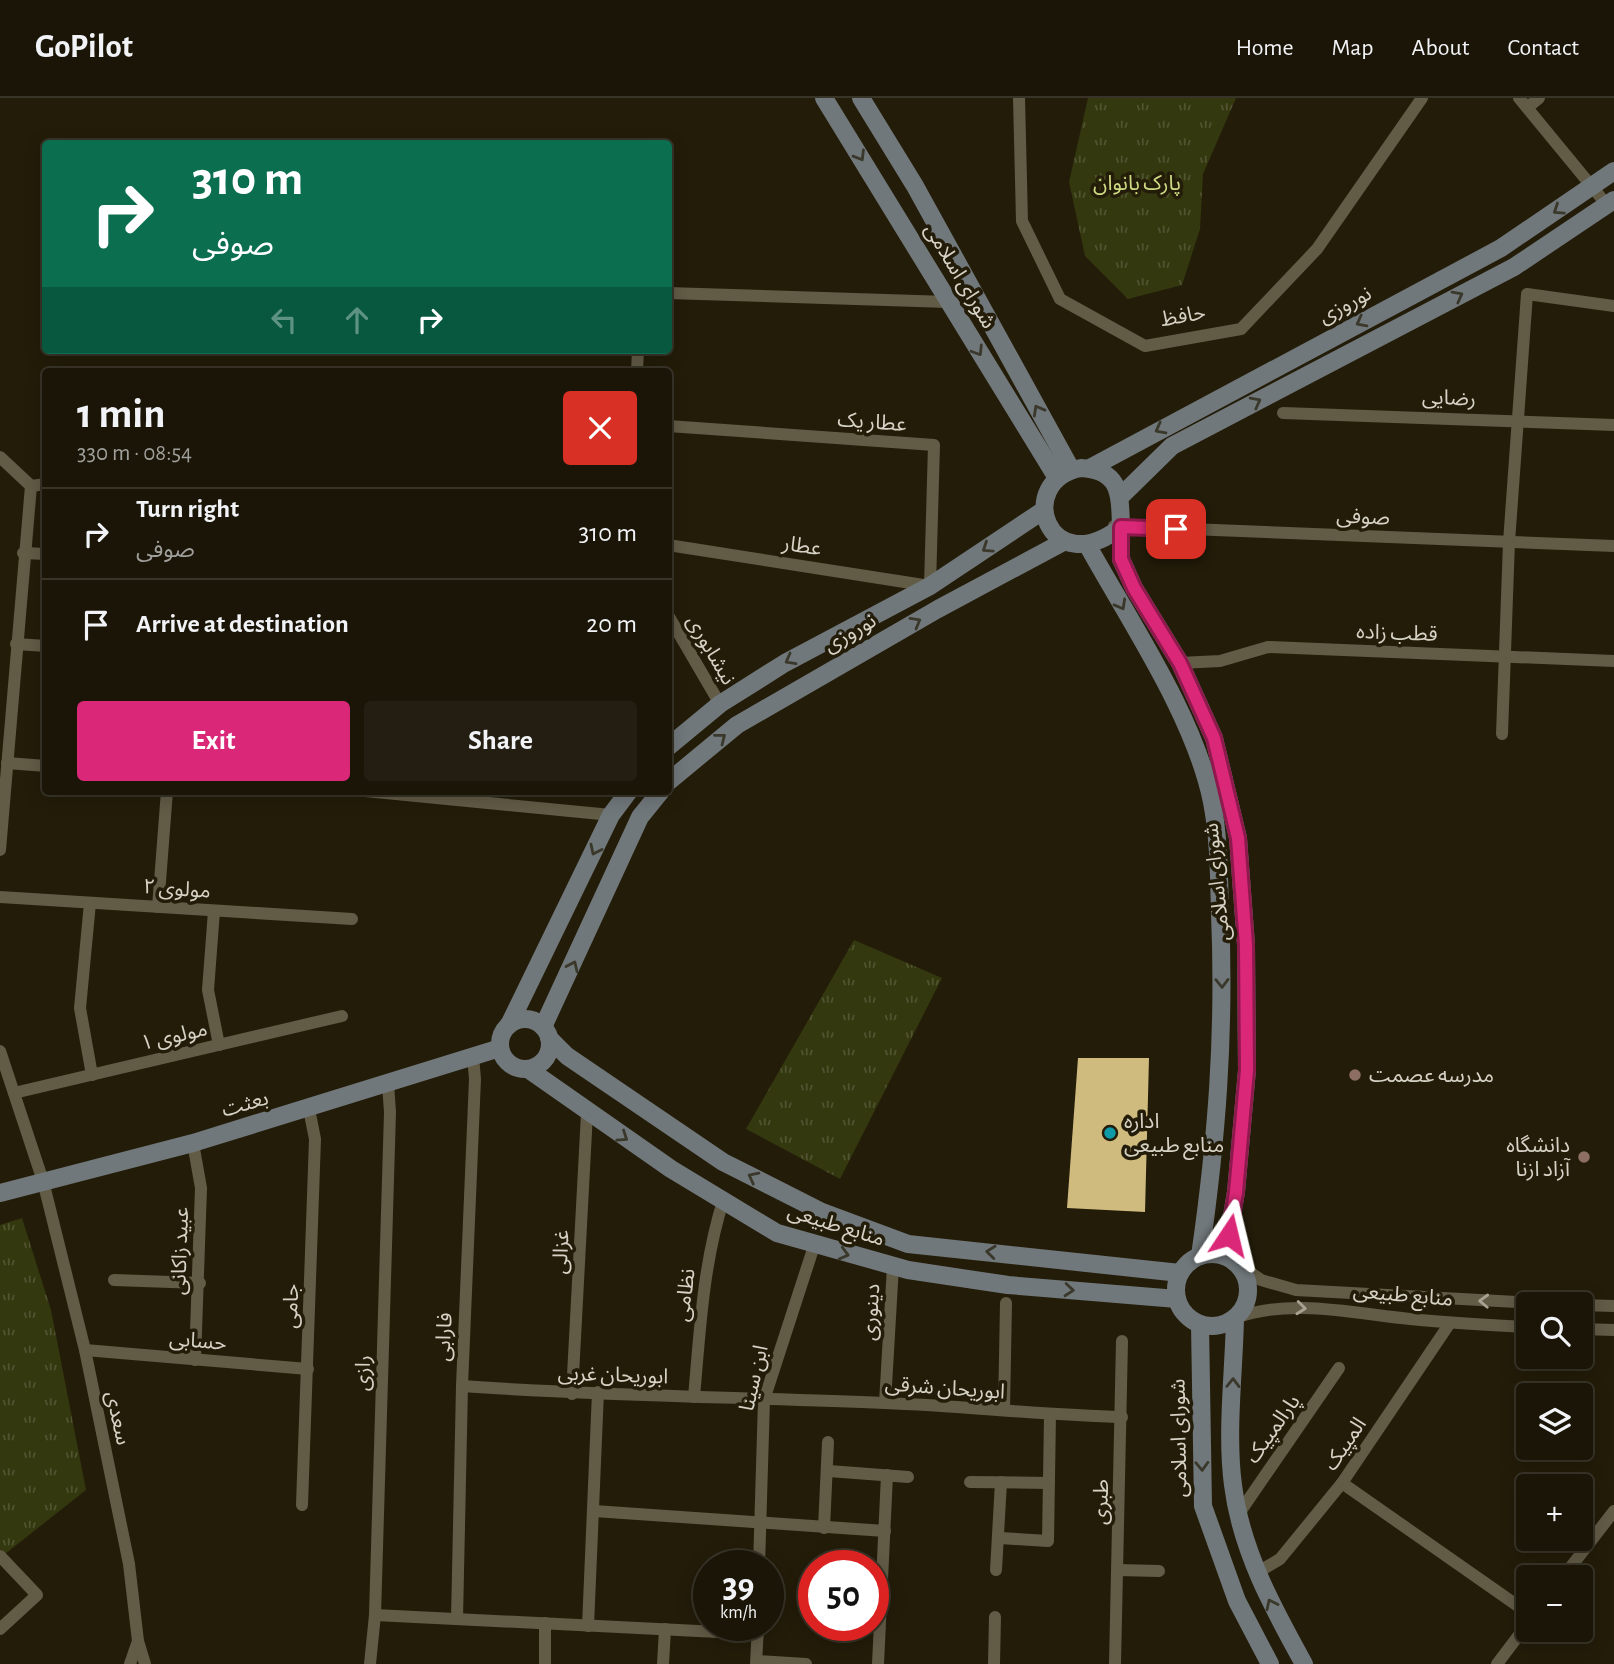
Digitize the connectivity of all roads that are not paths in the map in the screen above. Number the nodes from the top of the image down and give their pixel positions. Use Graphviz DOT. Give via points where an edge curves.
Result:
graph roads {
  1 [pos="824,98"];
  2 [pos="861,98"];
  3 [pos="1019,98"];
  4 [pos="1422,98"];
  5 [pos="1539,98"];
  6 [pos="1523,103"];
  7 [pos="1614,171"];
  8 [pos="1594,186"];
  9 [pos="1612,206"];
  10 [pos="672,293"];
  11 [pos="948,302"];
  12 [pos="1614,306"];
  13 [pos="1283,413"];
  14 [pos="1519,419"];
  15 [pos="1614,425"];
  16 [pos="672,426"];
  17 [pos="0,457"];
  18 [pos="1090,468"];
  19 [pos="1064,473"];
  20 [pos="42,485"];
  21 [pos="31,486"];
  22 [pos="1121,496"];
  23 [pos="1044,510"];
  24 [pos="1116,527"];
  25 [pos="1065,541"];
  26 [pos="1510,542"];
  27 [pos="672,546"];
  28 [pos="1088,546"];
  29 [pos="1614,546"];
  30 [pos="23,553"];
  31 [pos="42,554"];
  32 [pos="930,586"];
  33 [pos="672,622"];
  34 [pos="16,644"];
  35 [pos="42,646"];
  36 [pos="1505,656"];
  37 [pos="1614,661"];
  38 [pos="1180,663"];
  39 [pos="6,696"];
  40 [pos="720,704"];
  41 [pos="1502,734"];
  42 [pos="672,744"];
  43 [pos="7,763"];
  44 [pos="42,766"];
  45 [pos="672,779"];
  46 [pos="167,795"];
  47 [pos="467,795"];
  48 [pos="626,795"];
  49 [pos="658,795"];
  50 [pos="492,796"];
  51 [pos="1,814"];
  52 [pos="611,816"];
  53 [pos="0,850"];
  54 [pos="0,897"];
  55 [pos="90,903"];
  56 [pos="159,907"];
  57 [pos="215,911"];
  58 [pos="352,919"];
  59 [pos="342,1016"];
  60 [pos="509,1025"];
  61 [pos="546,1033"];
  62 [pos="219,1045"];
  63 [pos="500,1048"];
  64 [pos="0,1054"];
  65 [pos="473,1056"];
  66 [pos="528,1069"];
  67 [pos="92,1075"];
  68 [pos="388,1084"];
  69 [pos="14,1093"];
  70 [pos="309,1109"];
  71 [pos="587,1113"];
  72 [pos="193,1143"];
  73 [pos="44,1181"];
  74 [pos="0,1192"];
  75 [pos="724,1198"];
  76 [pos="814,1246"];
  77 [pos="1199,1256"];
  78 [pos="1231,1260"];
  79 [pos="894,1266"];
  80 [pos="1180,1273"];
  81 [pos="114,1280"];
  82 [pos="200,1283"];
  83 [pos="1177,1299"];
  84 [pos="1516,1302"];
  85 [pos="1006,1303"];
  86 [pos="1593,1305"];
  87 [pos="1614,1306"];
  88 [pos="1234,1318"];
  89 [pos="1450,1323"];
  90 [pos="1200,1324"];
  91 [pos="1516,1326"];
  92 [pos="1593,1329"];
  93 [pos="1614,1330"];
  94 [pos="1122,1342"];
  95 [pos="85,1350"];
  96 [pos="195,1360"];
  97 [pos="1339,1368"];
  98 [pos="308,1369"];
  99 [pos="461,1386"];
  100 [pos="598,1392"];
  101 [pos="572,1394"];
  102 [pos="694,1397"];
  103 [pos="764,1400"];
  104 [pos="885,1403"];
  105 [pos="1004,1410"];
  106 [pos="1050,1415"];
  107 [pos="1122,1417"];
  108 [pos="828,1442"];
  109 [pos="829,1471"];
  110 [pos="887,1475"];
  111 [pos="908,1477"];
  112 [pos="970,1482"];
  113 [pos="1001,1482"];
  114 [pos="1049,1483"];
  115 [pos="1342,1483"];
  116 [pos="302,1505"];
  117 [pos="594,1511"];
  118 [pos="1614,1511"];
  119 [pos="1240,1512"];
  120 [pos="760,1523"];
  121 [pos="824,1528"];
  122 [pos="884,1531"];
  123 [pos="1000,1538"];
  124 [pos="759,1550"];
  125 [pos="0,1556"];
  126 [pos="1572,1565"];
  127 [pos="996,1570"];
  128 [pos="1118,1570"];
  129 [pos="1159,1571"];
  130 [pos="1258,1572"];
  131 [pos="1516,1605"];
  132 [pos="375,1615"];
  133 [pos="995,1617"];
  134 [pos="457,1619"];
  135 [pos="545,1623"];
  136 [pos="588,1626"];
  137 [pos="0,1629"];
  138 [pos="664,1629"];
  139 [pos="693,1629"];
  140 [pos="1516,1639"];
  141 [pos="138,1641"];
  142 [pos="758,1641"];
  143 [pos="757,1663"];
  144 [pos="130,1664"];
  145 [pos="145,1664"];
  146 [pos="370,1664"];
  147 [pos="545,1664"];
  148 [pos="663,1664"];
  149 [pos="806,1664"];
  150 [pos="878,1664"];
  151 [pos="994,1664"];
  152 [pos="1115,1664"];
  153 [pos="1270,1664"];
  154 [pos="1304,1664"];
  155 [pos="1497,1664"];
  1 -- 11 [label="street, شورای اسلامی, one-way"];
  19 -- 2 [label="street, شورای اسلامی, one-way" via="915,186"];
  3 -- 4 [label="street, حافظ" via="1022,221 1060,299 1144,346 1241,329 1317,249"];
  5 -- 6 [label="street"];
  6 -- 8 [label="street"];
  7 -- 8 [label="street, نوروزی"];
  8 -- 9 [label="street"];
  8 -- 18 [label="street, نوروزی, one-way" via="1501,248"];
  22 -- 9 [label="street, one-way" via="1172,446 1514,267"];
  10 -- 11 [label="street"];
  11 -- 19 [label="street, شورای اسلامی, one-way"];
  12 -- 14 [label="street" via="1527,294"];
  13 -- 14 [label="street, رضایی"];
  14 -- 15 [label="street, رضایی"];
  14 -- 26 [label="street"];
  16 -- 32 [label="street, عطار یک" via="934,445"];
  17 -- 21 [label="street"];
  18 -- 19 [label="street"];
  18 -- 22 [label="street" via="1110,478"];
  19 -- 23 [label="street" via="1049,487"];
  20 -- 21 [label="street"];
  21 -- 30 [label="street"];
  22 -- 24 [label="street"];
  23 -- 25 [label="street" via="1054,533"];
  23 -- 32 [label="street, نوروزی, one-way"];
  24 -- 26 [label="street, صوفی"];
  24 -- 28 [label="street"];
  24 -- 38 [label="street, شورای اسلامی" via="1121,559 1134,588"];
  25 -- 28 [label="street"];
  45 -- 25 [label="street, نوروزی, one-way" via="737,725"];
  26 -- 29 [label="street, صوفی"];
  26 -- 36 [label="street"];
  27 -- 32 [label="street, عطار"];
  28 -- 77 [label="street, شورای اسلامی, one-way" via="1188,730 1212,802 1223,979 1222,1059"];
  30 -- 31 [label="street"];
  30 -- 34 [label="street"];
  32 -- 40 [label="street, نوروزی, one-way" via="785,663"];
  33 -- 40 [label="street, نیشابوری"];
  34 -- 35 [label="street"];
  34 -- 39 [label="street"];
  36 -- 37 [label="street, قطب زاده"];
  36 -- 38 [label="street, قطب زاده" via="1268,647 1220,661"];
  36 -- 41 [label="street"];
  38 -- 78 [label="street, شورای اسلامی" via="1214,738 1238,838 1246,945 1247,1070"];
  39 -- 43 [label="street"];
  40 -- 42 [label="street, نوروزی"];
  43 -- 44 [label="street"];
  43 -- 51 [label="street"];
  46 -- 56 [label="street"];
  47 -- 50 [label="street"];
  48 -- 52 [label="street"];
  61 -- 49 [label="street, one-way" via="640,817"];
  50 -- 52 [label="street"];
  51 -- 53 [label="street"];
  52 -- 60 [label="street, one-way"];
  54 -- 55 [label="street, مولوی ۲"];
  55 -- 56 [label="street, مولوی ۲"];
  55 -- 67 [label="street" via="79,1008"];
  56 -- 57 [label="street, مولوی ۲"];
  57 -- 58 [label="street, مولوی ۲"];
  57 -- 62 [label="street" via="208,990"];
  59 -- 62 [label="street, مولوی ۱"];
  60 -- 61 [label="street" via="533,1021"];
  60 -- 63 [label="street"];
  61 -- 66 [label="street" via="545,1058"];
  80 -- 61 [label="street, منابع طبیعی, one-way" via="908,1244 822,1212 723,1162 567,1056"];
  62 -- 67 [label="street, مولوی ۱"];
  63 -- 65 [label="street, بعثت"];
  63 -- 66 [label="street" via="510,1064"];
  64 -- 69 [label="street, سعدی"];
  65 -- 68 [label="street, بعثت"];
  65 -- 99 [label="street, فارابی"];
  66 -- 71 [label="street, منابع طبیعی"];
  67 -- 69 [label="street, مولوی ۱"];
  68 -- 70 [label="street, بعثت"];
  68 -- 132 [label="street, رازی"];
  69 -- 73 [label="street, سعدی"];
  70 -- 72 [label="street, بعثت"];
  70 -- 98 [label="street, جامی" via="316,1139"];
  71 -- 75 [label="street, منابع طبیعی, one-way"];
  71 -- 101 [label="street, غزالی"];
  72 -- 73 [label="street, بعثت"];
  72 -- 82 [label="street, عبید زاکانی" via="201,1188"];
  73 -- 74 [label="street, بعثت"];
  73 -- 95 [label="street, سعدی"];
  75 -- 76 [label="street, منابع طبیعی" via="777,1233"];
  75 -- 102 [label="street, نظامی" via="704,1283"];
  76 -- 79 [label="street, منابع طبیعی, one-way"];
  76 -- 103 [label="street, ابن سینا"];
  77 -- 78 [label="street"];
  77 -- 80 [label="street"];
  84 -- 78 [label="street, منابع طبیعی, one-way" via="1296,1290 1261,1280"];
  78 -- 88 [label="street" via="1248,1285 1247,1297"];
  79 -- 83 [label="street, منابع طبیعی, one-way" via="1008,1285"];
  79 -- 104 [label="street, دینوری"];
  80 -- 83 [label="street"];
  81 -- 82 [label="street"];
  82 -- 96 [label="street, عبید زاکانی"];
  83 -- 90 [label="street" via="1182,1310"];
  85 -- 105 [label="street"];
  86 -- 87 [label="street"];
  88 -- 89 [label="street, منابع طبیعی, one-way" via="1260,1308 1288,1307"];
  88 -- 90 [label="street" via="1224,1324"];
  119 -- 88 [label="street, one-way" via="1232,1458"];
  89 -- 91 [label="street, منابع طبیعی"];
  89 -- 115 [label="street, المپیک"];
  90 -- 153 [label="street, شورای اسلامی, one-way" via="1203,1506 1237,1601"];
  92 -- 93 [label="street"];
  94 -- 107 [label="street, طبری"];
  95 -- 96 [label="street, حسابی"];
  95 -- 141 [label="street, سعدی" via="129,1564"];
  96 -- 98 [label="street, حسابی"];
  97 -- 119 [label="street, پارالمپیک"];
  98 -- 116 [label="street, جامی"];
  99 -- 101 [label="street, ابوریحان غربی"];
  99 -- 134 [label="street, فارابی"];
  100 -- 101 [label="street, ابوریحان غربی"];
  100 -- 102 [label="street, ابوریحان غربی"];
  100 -- 117 [label="street"];
  102 -- 103 [label="street, ابوریحان غربی"];
  103 -- 104 [label="street, ابوریحان شرقی"];
  103 -- 120 [label="street, ابن سینا"];
  104 -- 105 [label="street, ابوریحان شرقی"];
  105 -- 106 [label="street, ابوریحان شرقی"];
  106 -- 107 [label="street, ابوریحان شرقی"];
  106 -- 114 [label="street"];
  107 -- 128 [label="street, طبری"];
  108 -- 109 [label="street"];
  109 -- 110 [label="street"];
  109 -- 121 [label="street"];
  110 -- 111 [label="street"];
  110 -- 122 [label="street"];
  112 -- 113 [label="street"];
  113 -- 114 [label="street"];
  113 -- 123 [label="street"];
  114 -- 123 [label="street" via="1048,1541"];
  115 -- 130 [label="street, المپیک" via="1280,1559"];
  115 -- 131 [label="street"];
  117 -- 120 [label="street"];
  117 -- 136 [label="street"];
  118 -- 126 [label="street"];
  119 -- 130 [label="street"];
  120 -- 121 [label="street"];
  120 -- 124 [label="street, ابن سینا"];
  121 -- 122 [label="street"];
  122 -- 150 [label="street"];
  123 -- 127 [label="street"];
  125 -- 137 [label="street" via="37,1595"];
  128 -- 129 [label="street"];
  128 -- 152 [label="street, طبری"];
  154 -- 130 [label="street, one-way"];
  132 -- 134 [label="street"];
  132 -- 146 [label="street, رازی"];
  133 -- 151 [label="street"];
  134 -- 135 [label="street"];
  135 -- 136 [label="street"];
  135 -- 147 [label="street"];
  136 -- 138 [label="street"];
  138 -- 139 [label="street"];
  138 -- 148 [label="street"];
  140 -- 155 [label="street"];
  141 -- 144 [label="street, سعدی"];
  141 -- 145 [label="street"];
  142 -- 143 [label="street"];
  143 -- 149 [label="street"];
}
